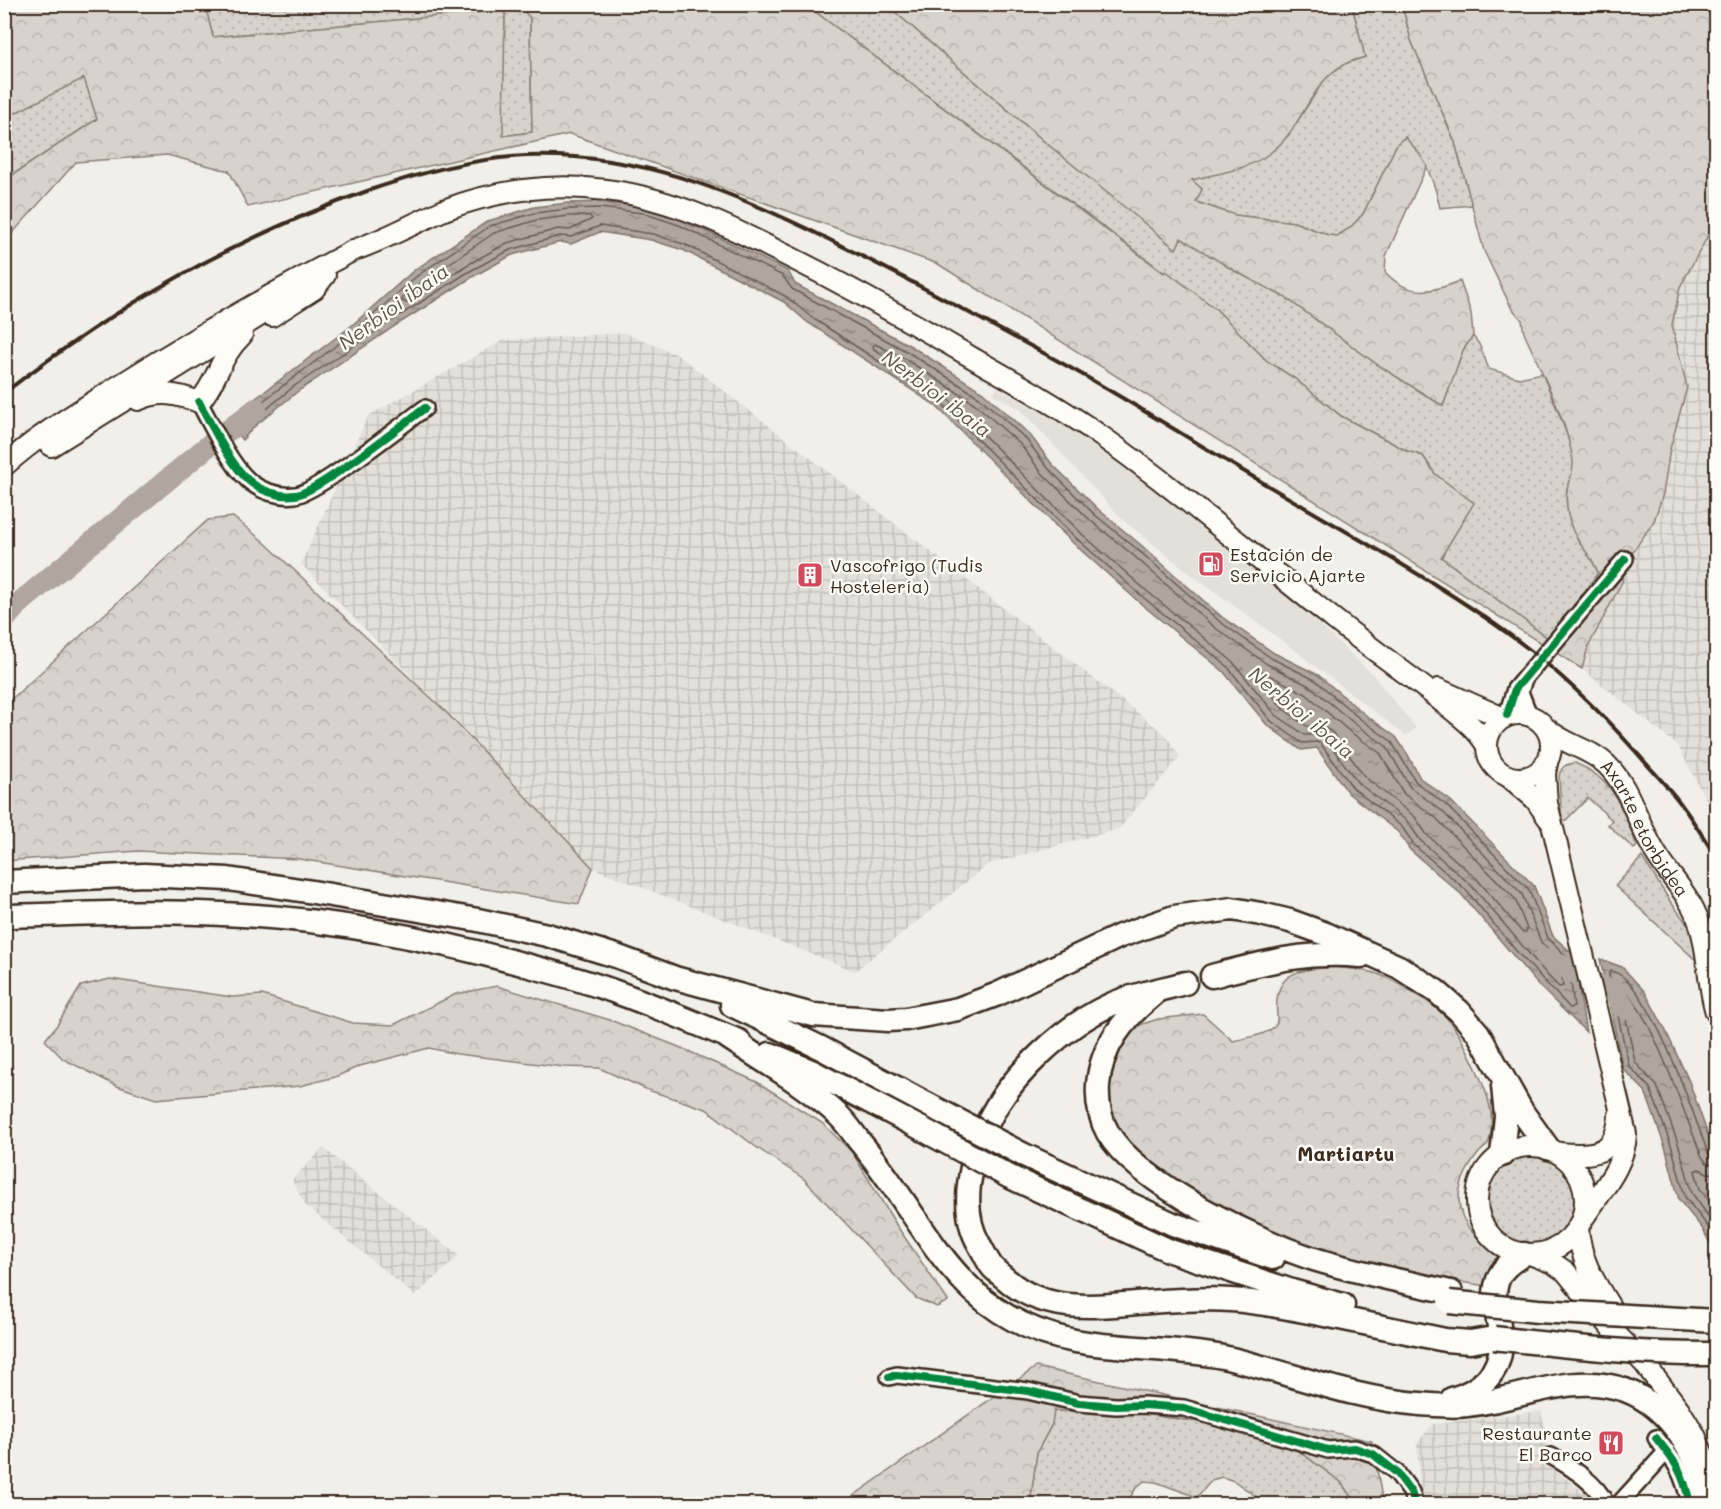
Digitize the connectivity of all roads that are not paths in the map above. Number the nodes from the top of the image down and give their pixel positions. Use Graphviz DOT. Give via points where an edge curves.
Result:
graph roads {
  1 [pos="368,246"];
  2 [pos="325,275"];
  3 [pos="272,293"];
  4 [pos="181,363"];
  5 [pos="211,383"];
  6 [pos="192,400"];
  7 [pos="95,401"];
  8 [pos="425,408"];
  9 [pos="54,444"];
  10 [pos="4,468"];
  11 [pos="1625,559"];
  12 [pos="1394,663"];
  13 [pos="1524,679"];
  14 [pos="1529,715"];
  15 [pos="1505,716"];
  16 [pos="1547,729"];
  17 [pos="1487,747"];
  18 [pos="1579,747"];
  19 [pos="1548,760"];
  20 [pos="1508,776"];
  21 [pos="1557,837"];
  22 [pos="4,882"];
  23 [pos="4,916"];
  24 [pos="1378,958"];
  25 [pos="1212,976"];
  26 [pos="675,978"];
  27 [pos="1716,1012"];
  28 [pos="726,1036"];
  29 [pos="1502,1076"];
  30 [pos="1618,1101"];
  31 [pos="1554,1151"];
  32 [pos="1502,1155"];
  33 [pos="1579,1225"];
  34 [pos="1526,1254"];
  35 [pos="1450,1297"];
  36 [pos="1716,1321"];
  37 [pos="1446,1334"];
  38 [pos="1716,1354"];
  39 [pos="1644,1364"];
  40 [pos="889,1377"];
  41 [pos="1433,1404"];
  42 [pos="1656,1438"];
  43 [pos="1666,1451"];
  44 [pos="1551,1456"];
  45 [pos="1716,1491"];
  46 [pos="1415,1504"];
  47 [pos="1606,1504"];
  48 [pos="1619,1504"];
  49 [pos="1690,1504"];
  50 [pos="1709,1504"];
  1 -- 2 [label="main road"];
  1 -- 3 [label="main road"];
  1 -- 12 [label="main road" via="472,200 527,189 610,190 701,216 865,296 1055,405 1102,436"];
  2 -- 4 [label="main road"];
  2 -- 5 [label="main road" via="314,289 230,346"];
  3 -- 4 [label="main road" via="257,308 187,351"];
  3 -- 7 [label="main road"];
  4 -- 5 [label="main road" via="206,370"];
  4 -- 6 [label="main road" via="177,385"];
  4 -- 7 [label="main road" via="166,364 110,398"];
  4 -- 9 [label="main road"];
  5 -- 6 [label="main road" via="209,392"];
  6 -- 8 [label="street" via="248,480 265,491 297,496"];
  6 -- 9 [label="main road" via="171,393 153,394 74,440"];
  7 -- 10 [label="main road" via="21,451"];
  9 -- 10 [label="main road"];
  11 -- 13 [label="street"];
  12 -- 15 [label="main road" via="1456,698"];
  12 -- 17 [label="main road" via="1464,719"];
  13 -- 14 [label="street" via="1520,692"];
  13 -- 15 [label="street" via="1515,689"];
  14 -- 15 [label="main road"];
  14 -- 16 [label="main road"];
  15 -- 17 [label="main road" via="1492,728"];
  16 -- 18 [label="main road, Axarte etorbidea"];
  16 -- 19 [label="main road" via="1551,743"];
  17 -- 20 [label="main road" via="1493,765"];
  18 -- 19 [label="main road" via="1560,749"];
  18 -- 27 [label="main road, Axarte etorbidea" via="1599,758 1622,784 1654,852 1695,913"];
  19 -- 20 [label="main road" via="1530,776"];
  19 -- 21 [label="main road" via="1547,803"];
  20 -- 21 [label="main road" via="1540,804"];
  21 -- 30 [label="main road"];
  22 -- 26 [label="highway" via="144,875 238,881 547,935"];
  23 -- 28 [label="highway" via="213,913 364,929 468,949 561,975"];
  24 -- 25 [label="highway" via="1339,954 1297,956"];
  24 -- 26 [label="highway" via="1290,921 1232,909 1196,913 1146,926 998,994 958,1009 906,1019 813,1015"];
  24 -- 29 [label="highway" via="1417,977 1459,1011 1478,1033"];
  26 -- 35 [label="highway, bridge" via="821,1048 1022,1154 1173,1224 1306,1269"];
  28 -- 37 [label="highway, bridge" via="813,1072 1008,1176 1170,1251 1292,1291"];
  28 -- 41 [label="highway" via="838,1115 879,1164 951,1269 988,1304 1022,1325 1079,1341 1223,1357 1370,1397"];
  29 -- 31 [label="highway" via="1523,1113"];
  29 -- 32 [label="highway" via="1506,1116"];
  30 -- 31 [label="main road" via="1617,1130 1604,1149 1586,1155"];
  30 -- 33 [label="main road" via="1626,1134 1625,1151"];
  31 -- 32 [label="main road" via="1524,1146"];
  31 -- 33 [label="main road" via="1574,1167 1583,1184 1585,1210"];
  32 -- 34 [label="main road" via="1484,1174 1478,1192 1479,1212 1483,1224 1500,1244"];
  33 -- 34 [label="main road" via="1557,1248"];
  33 -- 39 [label="main road" via="1580,1247 1588,1271"];
  34 -- 39 [label="main road" via="1566,1272"];
  34 -- 41 [label="highway" via="1505,1268 1497,1284 1495,1308 1501,1345 1491,1376 1463,1396"];
  35 -- 36 [label="highway, bridge" via="1518,1303 1538,1311"];
  35 -- 37 [label="highway" via="1311,1258 1265,1240 1165,1186 1132,1162 1115,1143 1102,1118 1098,1094 1099,1076 1113,1036 1155,994 1180,985 1111,1004 1075,1024 1025,1070 990,1117 979,1141 972,1167 969,1212 975,1237 993,1268 1019,1291 1067,1306 1232,1300"];
  37 -- 38 [label="highway, bridge" via="1590,1349"];
  39 -- 45 [label="main road" via="1695,1435"];
  40 -- 46 [label="street" via="1028,1391 1079,1403 1184,1408 1328,1450 1354,1448 1373,1454 1397,1473"];
  41 -- 50 [label="highway" via="1466,1406 1581,1383 1622,1389 1654,1406 1675,1426 1689,1450"];
  42 -- 43 [label="street"];
  43 -- 48 [label="street"];
  43 -- 49 [label="street" via="1684,1479"];
  44 -- 47 [label="street" via="1592,1485"];
}
